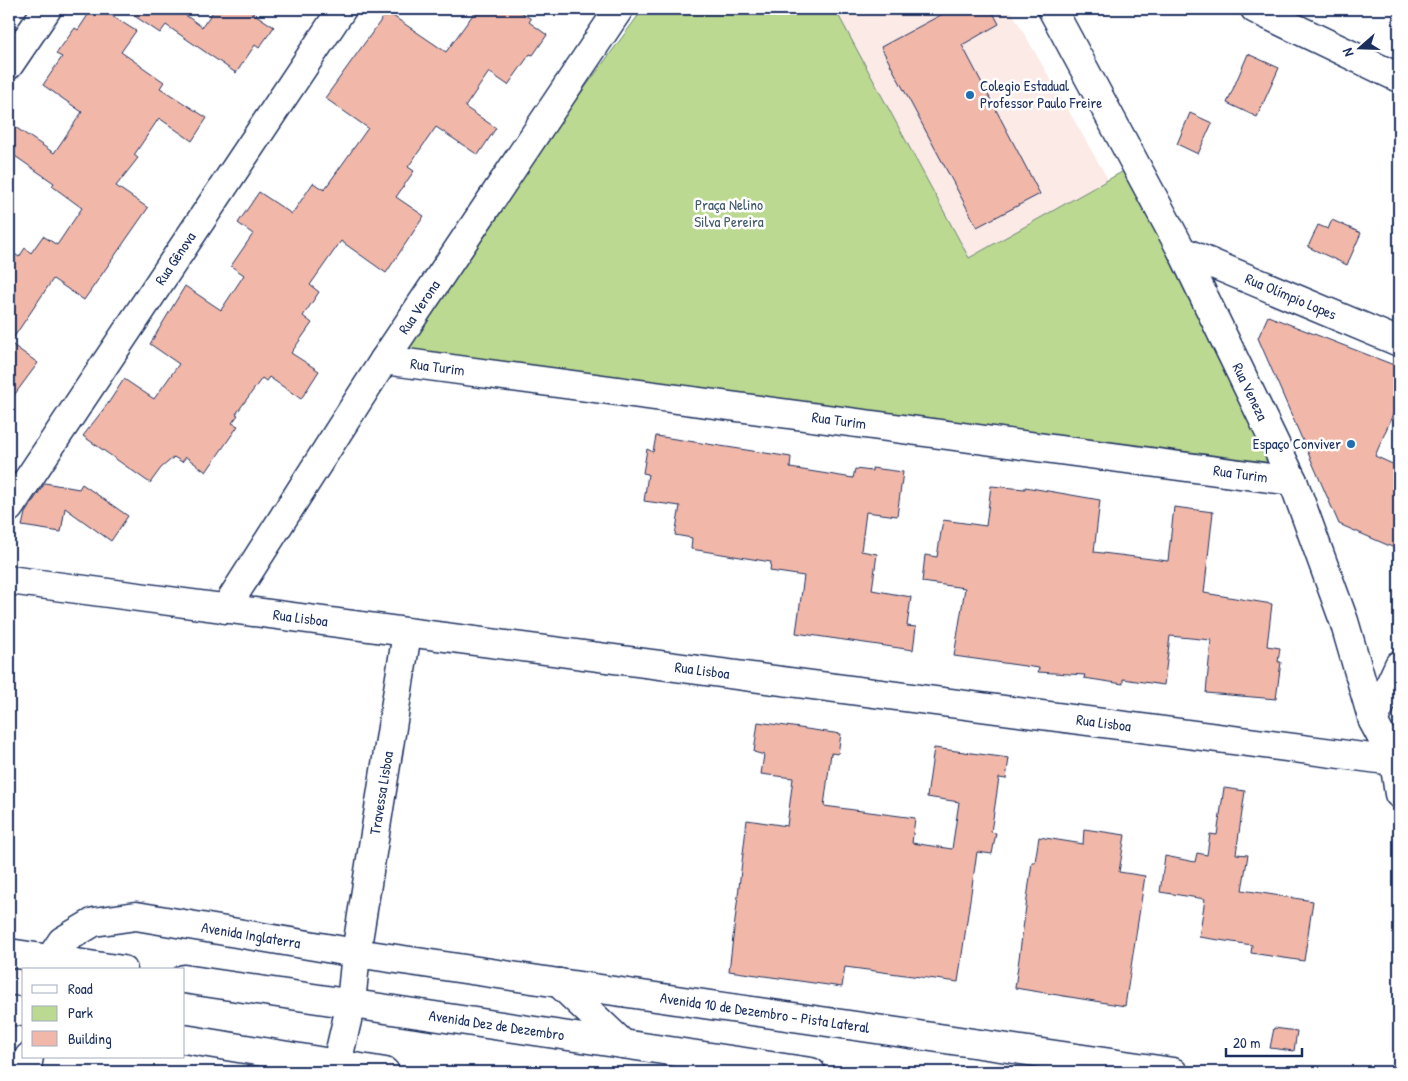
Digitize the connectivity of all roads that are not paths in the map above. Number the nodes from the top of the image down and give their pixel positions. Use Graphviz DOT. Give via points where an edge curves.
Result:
graph roads {
  1 [pos="47,9"];
  2 [pos="342,9"];
  3 [pos="619,9"];
  4 [pos="1052,9"];
  5 [pos="1255,9"];
  6 [pos="9,65"];
  7 [pos="1399,78"];
  8 [pos="1182,251"];
  9 [pos="1399,342"];
  10 [pos="384,360"];
  11 [pos="1293,481"];
  12 [pos="9,508"];
  13 [pos="9,580"];
  14 [pos="225,609"];
  15 [pos="407,633"];
  16 [pos="1399,664"];
  17 [pos="1373,721"];
  18 [pos="1394,761"];
  19 [pos="1399,794"];
  20 [pos="356,952"];
  21 [pos="9,953"];
  22 [pos="49,964"];
  23 [pos="99,968"];
  24 [pos="185,979"];
  25 [pos="559,983"];
  26 [pos="351,1003"];
  27 [pos="9,1010"];
  28 [pos="22,1012"];
  29 [pos="185,1039"];
  30 [pos="623,1044"];
  31 [pos="29,1058"];
  32 [pos="336,1069"];
  33 [pos="26,1072"];
  34 [pos="385,1072"];
  35 [pos="811,1072"];
  36 [pos="1173,1072"];
  1 -- 6 [label="main road"];
  2 -- 12 [label="main road, Rua Gênova"];
  3 -- 10 [label="main road, Rua Verona"];
  4 -- 8 [label="main road, Rua Veneza"];
  5 -- 7 [label="main road"];
  8 -- 9 [label="main road, Rua Olímpio Lopes"];
  8 -- 11 [label="main road, Rua Veneza"];
  10 -- 11 [label="main road, Rua Turim"];
  10 -- 14 [label="main road, Rua Verona"];
  11 -- 17 [label="main road, Rua Veneza" via="1344,621"];
  13 -- 14 [label="main road, Rua Lisboa"];
  14 -- 15 [label="main road, Rua Lisboa"];
  15 -- 18 [label="main road, Rua Lisboa"];
  15 -- 20 [label="main road, Travessa Lisboa"];
  16 -- 17 [label="main road"];
  17 -- 18 [label="main road, Rua Veneza"];
  18 -- 19 [label="main road, Rua Veneza"];
  20 -- 22 [label="main road, Avenida Inglaterra" via="136,916 94,922 62,941"];
  20 -- 25 [label="main road, Avenida 10 de Dezembro - Pista Lateral"];
  20 -- 26 [label="main road"];
  21 -- 22 [label="main road"];
  22 -- 23 [label="main road"];
  24 -- 26 [label="main road, Avenida Dez de Dezembro"];
  25 -- 30 [label="main road"];
  25 -- 36 [label="main road, Avenida 10 de Dezembro - Pista Lateral"];
  26 -- 30 [label="main road, Avenida Dez de Dezembro"];
  26 -- 32 [label="main road"];
  27 -- 28 [label="main road"];
  29 -- 32 [label="main road"];
  30 -- 35 [label="main road, Avenida Dez de Dezembro"];
  31 -- 33 [label="main road"];
  32 -- 34 [label="main road"];
}
